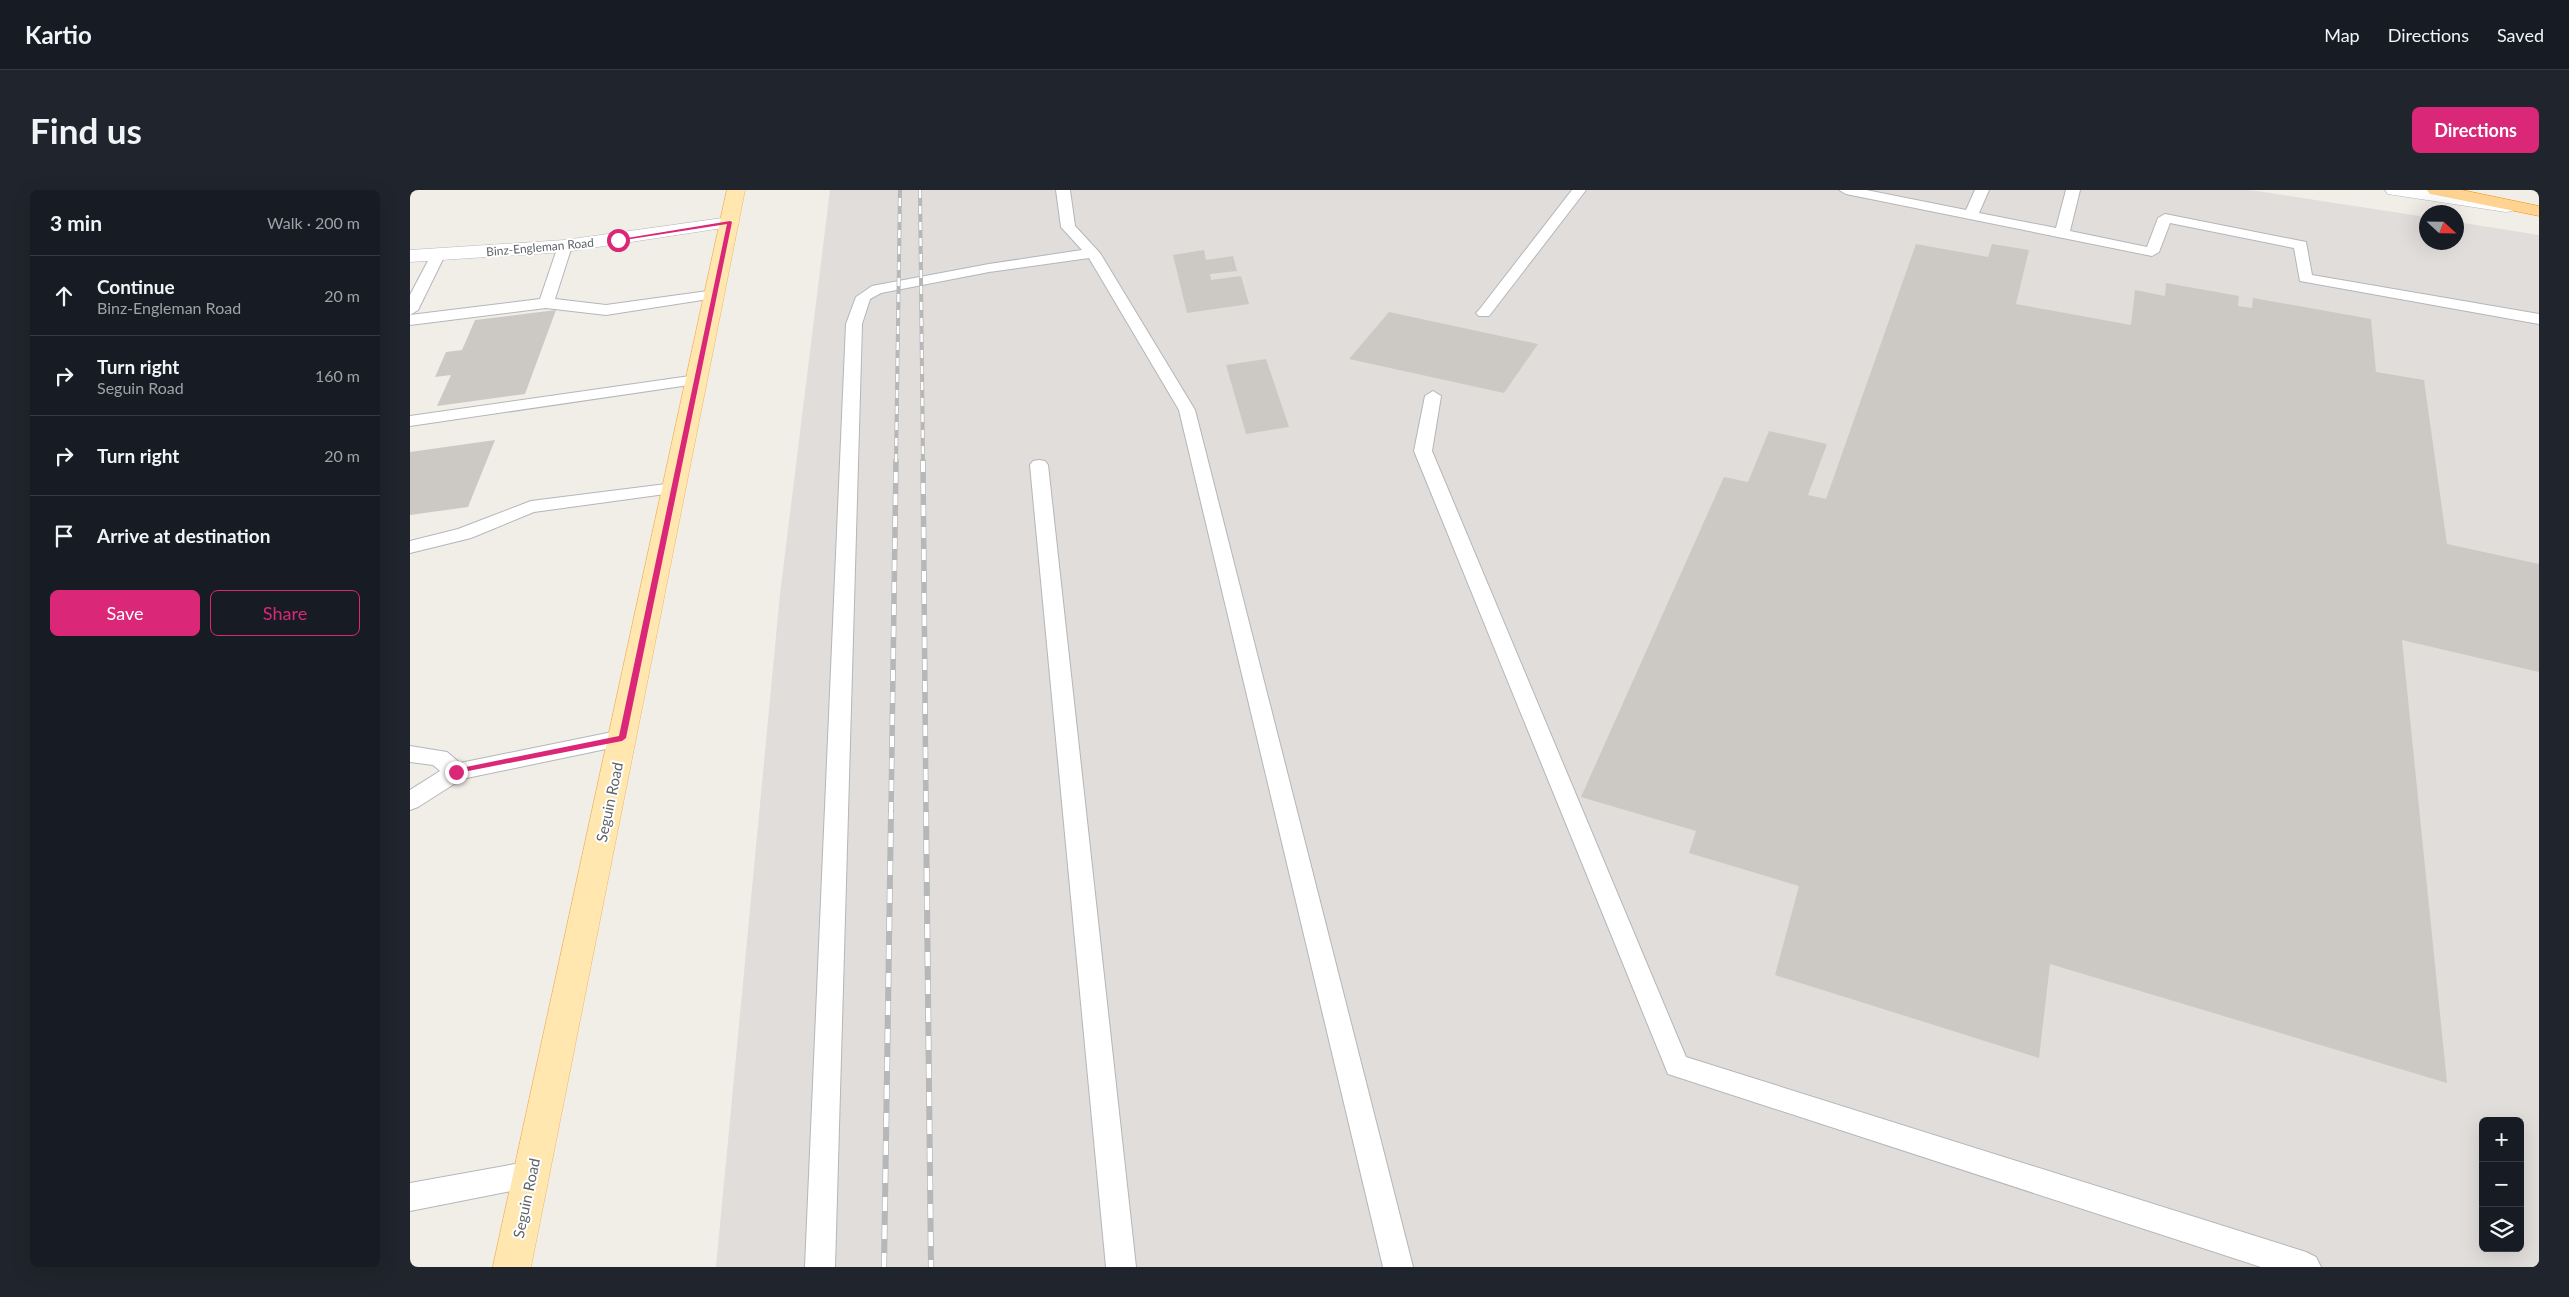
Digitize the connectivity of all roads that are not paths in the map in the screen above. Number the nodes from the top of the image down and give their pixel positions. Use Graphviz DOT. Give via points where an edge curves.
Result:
graph roads {
  1 [pos="736,190"];
  2 [pos="1063,190"];
  3 [pos="1579,190"];
  4 [pos="1846,190"];
  5 [pos="1982,190"];
  6 [pos="2073,190"];
  7 [pos="2394,190"];
  8 [pos="2436,190"];
  9 [pos="2539,212"];
  10 [pos="1971,215"];
  11 [pos="730,222"];
  12 [pos="2062,233"];
  13 [pos="565,246"];
  14 [pos="1093,253"];
  15 [pos="438,255"];
  16 [pos="410,256"];
  17 [pos="715,294"];
  18 [pos="546,302"];
  19 [pos="410,310"];
  20 [pos="1484,313"];
  21 [pos="2539,319"];
  22 [pos="410,320"];
  23 [pos="697,380"];
  24 [pos="1433,396"];
  25 [pos="410,421"];
  26 [pos="1039,465"];
  27 [pos="674,488"];
  28 [pos="410,547"];
  29 [pos="622,738"];
  30 [pos="410,754"];
  31 [pos="456,772"];
  32 [pos="410,801"];
  33 [pos="532,1174"];
  34 [pos="410,1197"];
  35 [pos="512,1267"];
  36 [pos="820,1267"];
  37 [pos="1121,1267"];
  38 [pos="1398,1267"];
  39 [pos="2306,1267"];
  1 -- 11 [label="main road, Seguin Road"];
  2 -- 14 [label="lane" via="1068,227"];
  3 -- 20 [label="lane"];
  4 -- 10 [label="lane"];
  5 -- 10 [label="lane"];
  6 -- 12 [label="lane"];
  7 -- 9 [label="street"];
  8 -- 9 [label="highway"];
  10 -- 12 [label="lane"];
  11 -- 13 [label="street, Binz-Engleman Road"];
  11 -- 17 [label="main road, Seguin Road"];
  12 -- 21 [label="lane" via="2152,252 2165,218 2301,245 2305,278"];
  13 -- 15 [label="street, Binz-Engleman Road"];
  13 -- 18 [label="lane"];
  14 -- 36 [label="lane" via="877,289 863,297 854,324"];
  14 -- 38 [label="lane" via="1187,410"];
  15 -- 16 [label="street, Binz-Engleman Road"];
  15 -- 19 [label="lane"];
  17 -- 18 [label="lane" via="606,310"];
  17 -- 23 [label="main road, Seguin Road"];
  18 -- 22 [label="lane"];
  23 -- 25 [label="lane"];
  23 -- 27 [label="main road, Seguin Road"];
  24 -- 39 [label="lane" via="1424,452 1677,1066"];
  26 -- 37 [label="lane"];
  27 -- 28 [label="lane" via="531,507 464,534"];
  27 -- 29 [label="main road, Seguin Road"];
  29 -- 31 [label="lane"];
  29 -- 33 [label="main road, Seguin Road"];
  30 -- 31 [label="lane" via="439,758"];
  31 -- 32 [label="lane"];
  33 -- 34 [label="lane"];
  33 -- 35 [label="main road, Seguin Road"];
}
